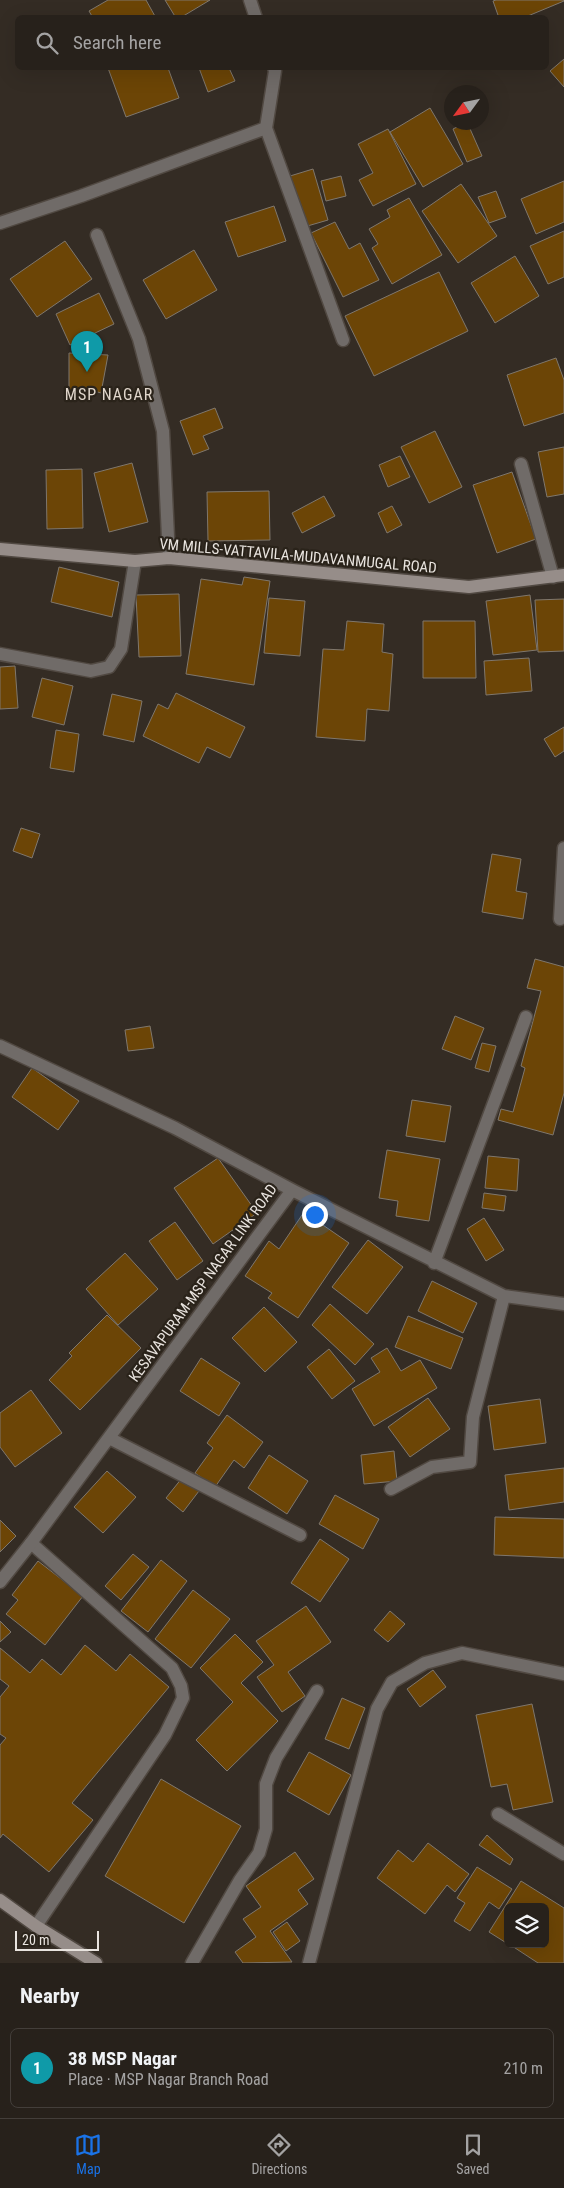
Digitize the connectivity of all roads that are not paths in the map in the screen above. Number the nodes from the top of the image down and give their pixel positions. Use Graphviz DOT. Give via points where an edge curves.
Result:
graph roads {
  1 [pos="250,0"];
  2 [pos="255,15"];
  3 [pos="275,70"];
  4 [pos="266,128"];
  5 [pos="0,222"];
  6 [pos="97,235"];
  7 [pos="343,340"];
  8 [pos="521,464"];
  9 [pos="0,549"];
  10 [pos="169,558"];
  11 [pos="135,561"];
  12 [pos="559,576"];
  13 [pos="0,654"];
  14 [pos="564,848"];
  15 [pos="560,919"];
  16 [pos="526,1017"];
  17 [pos="0,1046"];
  18 [pos="292,1190"];
  19 [pos="434,1263"];
  20 [pos="504,1296"];
  21 [pos="564,1304"];
  22 [pos="109,1438"];
  23 [pos="391,1489"];
  24 [pos="300,1535"];
  25 [pos="31,1543"];
  26 [pos="0,1582"];
  27 [pos="564,1674"];
  28 [pos="317,1691"];
  29 [pos="498,1814"];
  30 [pos="564,1854"];
  31 [pos="0,1900"];
  32 [pos="36,1926"];
  33 [pos="96,1963"];
  34 [pos="192,1963"];
  35 [pos="309,1963"];
  1 -- 2 [label="street"];
  3 -- 4 [label="street"];
  4 -- 5 [label="street" via="82,196"];
  4 -- 7 [label="street"];
  6 -- 10 [label="street" via="139,338 163,431"];
  8 -- 12 [label="street"];
  9 -- 11 [label="street, VM MILLS-VATTAVILA-MUDAVANMUGAL ROAD"];
  10 -- 11 [label="street, VM MILLS-VATTAVILA-MUDAVANMUGAL ROAD"];
  10 -- 12 [label="street, VM MILLS-VATTAVILA-MUDAVANMUGAL ROAD" via="469,587"];
  11 -- 13 [label="street" via="121,649 109,667 91,672"];
  14 -- 15 [label="street"];
  16 -- 19 [label="street"];
  17 -- 18 [label="street, KESAVAPURAM-MSP NAGAR LINK ROAD" via="183,1133"];
  18 -- 19 [label="street"];
  18 -- 22 [label="street, KESAVAPURAM-MSP NAGAR LINK ROAD"];
  19 -- 20 [label="street"];
  20 -- 21 [label="street"];
  20 -- 23 [label="street" via="473,1417 470,1462 432,1467"];
  22 -- 24 [label="street"];
  22 -- 25 [label="street, KESAVAPURAM-MSP NAGAR LINK ROAD"];
  25 -- 26 [label="street, KESAVAPURAM-MSP NAGAR LINK ROAD"];
  25 -- 32 [label="street" via="172,1668 182,1686 183,1698 165,1735"];
  27 -- 35 [label="street" via="462,1653 424,1663 392,1682 377,1709"];
  28 -- 34 [label="street" via="276,1758 266,1784 266,1829 259,1853"];
  29 -- 30 [label="street"];
  31 -- 32 [label="street"];
  32 -- 33 [label="street"];
}
